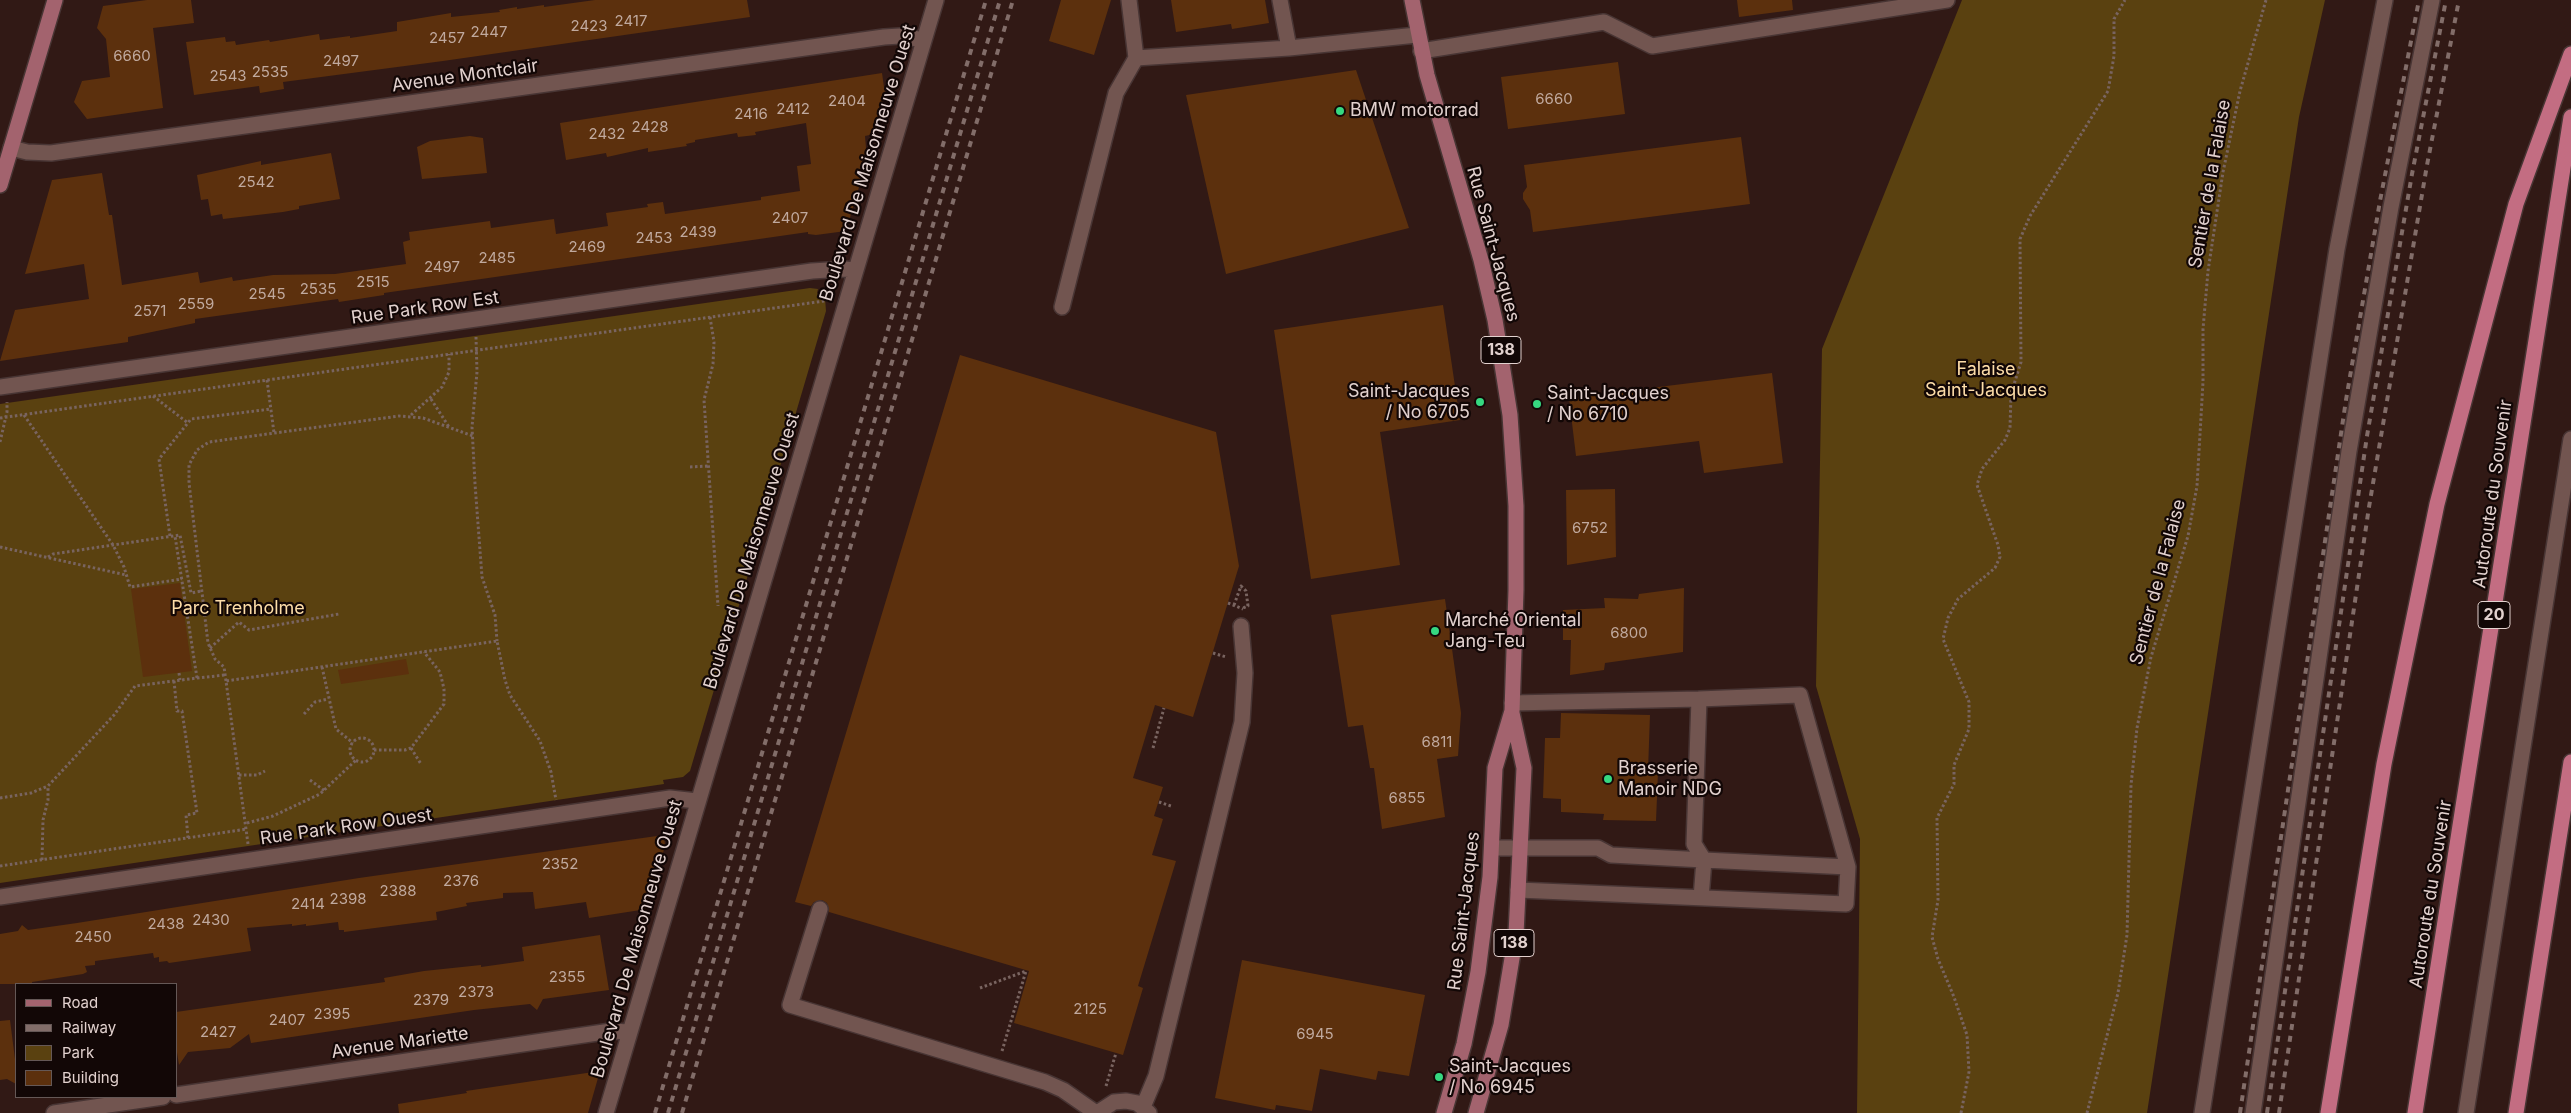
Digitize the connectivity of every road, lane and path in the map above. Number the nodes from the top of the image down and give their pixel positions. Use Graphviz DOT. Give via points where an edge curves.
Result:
graph roads {
  1 [pos="54,0"];
  2 [pos="936,0"];
  3 [pos="1130,0"];
  4 [pos="1280,0"];
  5 [pos="1412,0"];
  6 [pos="1947,0"];
  7 [pos="2125,0"];
  8 [pos="2266,0"];
  9 [pos="2385,0"];
  10 [pos="2432,0"];
  11 [pos="1417,35"];
  12 [pos="924,40"];
  13 [pos="1289,48"];
  14 [pos="1421,51"];
  15 [pos="2571,54"];
  16 [pos="1136,58"];
  17 [pos="2571,117"];
  18 [pos="11,148"];
  19 [pos="0,185"];
  20 [pos="855,270"];
  21 [pos="829,300"];
  22 [pos="1062,307"];
  23 [pos="710,317"];
  24 [pos="476,336"];
  25 [pos="477,350"];
  26 [pos="449,354"];
  27 [pos="267,380"];
  28 [pos="0,387"];
  29 [pos="153,396"];
  30 [pos="431,399"];
  31 [pos="7,404"];
  32 [pos="271,409"];
  33 [pos="24,415"];
  34 [pos="411,416"];
  35 [pos="0,418"];
  36 [pos="6,418"];
  37 [pos="188,423"];
  38 [pos="449,427"];
  39 [pos="274,433"];
  40 [pos="473,436"];
  41 [pos="2571,439"];
  42 [pos="0,442"];
  43 [pos="708,466"];
  44 [pos="690,467"];
  45 [pos="170,536"];
  46 [pos="175,536"];
  47 [pos="112,545"];
  48 [pos="0,546"];
  49 [pos="48,557"];
  50 [pos="127,575"];
  51 [pos="182,579"];
  52 [pos="202,591"];
  53 [pos="1234,605"];
  54 [pos="718,606"];
  55 [pos="1243,608"];
  56 [pos="339,614"];
  57 [pos="1241,626"];
  58 [pos="498,640"];
  59 [pos="210,648"];
  60 [pos="424,651"];
  61 [pos="367,660"];
  62 [pos="368,665"];
  63 [pos="322,667"];
  64 [pos="179,673"];
  65 [pos="225,676"];
  66 [pos="196,678"];
  67 [pos="180,680"];
  68 [pos="174,681"];
  69 [pos="226,681"];
  70 [pos="328,699"];
  71 [pos="1699,699"];
  72 [pos="1512,707"];
  73 [pos="1164,708"];
  74 [pos="304,714"];
  75 [pos="353,743"];
  76 [pos="411,748"];
  77 [pos="1152,748"];
  78 [pos="374,750"];
  79 [pos="356,760"];
  80 [pos="2571,762"];
  81 [pos="421,764"];
  82 [pos="265,771"];
  83 [pos="239,775"];
  84 [pos="310,780"];
  85 [pos="48,786"];
  86 [pos="325,791"];
  87 [pos="0,798"];
  88 [pos="556,800"];
  89 [pos="697,801"];
  90 [pos="1159,802"];
  91 [pos="1171,806"];
  92 [pos="246,823"];
  93 [pos="247,829"];
  94 [pos="188,838"];
  95 [pos="248,846"];
  96 [pos="1492,848"];
  97 [pos="1520,848"];
  98 [pos="42,860"];
  99 [pos="1704,860"];
  100 [pos="0,866"];
  101 [pos="1848,867"];
  102 [pos="1518,890"];
  103 [pos="0,897"];
  104 [pos="1701,898"];
  105 [pos="820,909"];
  106 [pos="980,988"];
  107 [pos="630,1032"];
  108 [pos="1002,1053"];
  109 [pos="1116,1053"];
  110 [pos="1105,1089"];
  111 [pos="178,1095"];
  112 [pos="156,1098"];
  113 [pos="1146,1110"];
  114 [pos="54,1113"];
  115 [pos="606,1113"];
  116 [pos="1097,1113"];
  117 [pos="1444,1113"];
  118 [pos="1476,1113"];
  119 [pos="1961,1113"];
  120 [pos="2087,1113"];
  121 [pos="2202,1113"];
  122 [pos="2253,1113"];
  123 [pos="2328,1113"];
  124 [pos="2415,1113"];
  125 [pos="2466,1113"];
  126 [pos="2516,1113"];
  1 -- 18 [label="main road"];
  2 -- 12 [label="street, Boulevard De Maisonneuve Ouest"];
  3 -- 16 [label="street"];
  4 -- 13 [label="street"];
  5 -- 11 [label="main road, Rue Saint-Jacques / 138"];
  6 -- 14 [label="street" via="1652,46 1604,22"];
  7 -- 119 [label="path" via="2114,19 2114,56 2108,91 2030,216 2020,239 2022,362 2011,394 2010,428 2005,440 1982,469 1977,485 2000,557 1995,568 1958,599 1948,618 1943,640 1969,702 1968,730 1954,765 1954,784 1937,818 1938,900 1932,937 1967,1036 1969,1072"];
  8 -- 120 [label="path, Sentier de la Falaise" via="2240,91 2223,172 2203,329 2197,486 2188,536 2151,657 2138,719 2131,784 2127,935 2118,993"];
  9 -- 121 [label="street" via="2337,249"];
  10 -- 122 [label="street" via="2391,207 2349,451"];
  11 -- 13 [label="street"];
  11 -- 14 [label="main road, Rue Saint-Jacques / 138"];
  12 -- 18 [label="street, Avenue Montclair" via="900,36 874,38 51,153"];
  12 -- 20 [label="street, Boulevard De Maisonneuve Ouest"];
  13 -- 16 [label="street"];
  14 -- 72 [label="main road, Rue Saint-Jacques / 138" via="1481,260 1505,374 1514,457 1517,528"];
  15 -- 123 [label="highway" via="2516,204 2440,494 2384,764"];
  16 -- 22 [label="street" via="1116,93"];
  17 -- 124 [label="highway, Autoroute du Souvenir / 20"];
  18 -- 19 [label="main road"];
  20 -- 28 [label="street, Rue Park Row Est" via="818,270"];
  20 -- 89 [label="street, Boulevard De Maisonneuve Ouest"];
  21 -- 23 [label="path"];
  23 -- 25 [label="path"];
  23 -- 43 [label="path" via="714,351 704,400"];
  24 -- 25 [label="path"];
  25 -- 26 [label="path"];
  25 -- 40 [label="path"];
  26 -- 27 [label="path"];
  26 -- 30 [label="path" via="448,376"];
  27 -- 29 [label="path"];
  27 -- 32 [label="path"];
  29 -- 33 [label="path"];
  29 -- 37 [label="path"];
  30 -- 34 [label="path"];
  30 -- 38 [label="path"];
  31 -- 36 [label="path"];
  32 -- 37 [label="path"];
  32 -- 39 [label="path"];
  33 -- 36 [label="path"];
  33 -- 47 [label="path"];
  34 -- 38 [label="path"];
  34 -- 39 [label="path"];
  35 -- 36 [label="path"];
  36 -- 42 [label="path"];
  37 -- 45 [label="path" via="159,459"];
  38 -- 40 [label="path"];
  39 -- 52 [label="path" via="209,442 191,458 189,483"];
  40 -- 58 [label="path" via="482,577 495,615"];
  41 -- 125 [label="street"];
  43 -- 44 [label="path"];
  43 -- 54 [label="path"];
  45 -- 46 [label="path"];
  45 -- 47 [label="path"];
  46 -- 51 [label="path"];
  46 -- 52 [label="path" via="180,535 191,593"];
  47 -- 49 [label="path"];
  47 -- 50 [label="path"];
  48 -- 49 [label="path"];
  49 -- 50 [label="path"];
  50 -- 51 [label="path" via="130,587"];
  51 -- 66 [label="path"];
  52 -- 59 [label="path"];
  53 -- 55 [label="path" via="1241,586 1246,591 1248,606"];
  56 -- 59 [label="path" via="249,630 239,622"];
  57 -- 113 [label="street" via="1246,673 1242,722"];
  58 -- 60 [label="path"];
  58 -- 88 [label="path" via="507,688 540,741 551,772"];
  59 -- 65 [label="path" via="224,667"];
  60 -- 61 [label="path"];
  60 -- 76 [label="path" via="440,672 444,704"];
  61 -- 62 [label="path"];
  61 -- 63 [label="path"];
  63 -- 69 [label="path"];
  63 -- 70 [label="path"];
  64 -- 67 [label="path"];
  65 -- 66 [label="path"];
  65 -- 69 [label="path"];
  66 -- 67 [label="path"];
  67 -- 68 [label="path"];
  68 -- 85 [label="path" via="134,686 114,715"];
  68 -- 94 [label="path" via="177,710 182,711 197,813 186,814"];
  69 -- 83 [label="path"];
  70 -- 74 [label="path" via="315,702"];
  70 -- 75 [label="path" via="336,729"];
  71 -- 72 [label="street"];
  71 -- 99 [label="street" via="1694,844"];
  71 -- 101 [label="street" via="1800,695"];
  72 -- 96 [label="main road, Rue Saint-Jacques / 138" via="1495,768"];
  72 -- 97 [label="main road, Rue Saint-Jacques / 138" via="1524,768"];
  73 -- 77 [label="path"];
  75 -- 78 [label="path" via="366,739"];
  75 -- 79 [label="path" via="351,752"];
  76 -- 78 [label="path"];
  76 -- 81 [label="path"];
  78 -- 79 [label="path" via="367,762"];
  79 -- 86 [label="path"];
  80 -- 126 [label="highway"];
  82 -- 83 [label="path" via="257,775"];
  83 -- 92 [label="path"];
  84 -- 86 [label="path"];
  85 -- 87 [label="path" via="31,793"];
  85 -- 98 [label="path"];
  86 -- 92 [label="path" via="273,816"];
  89 -- 103 [label="street, Rue Park Row Ouest" via="670,798"];
  89 -- 107 [label="street, Boulevard De Maisonneuve Ouest"];
  90 -- 91 [label="path"];
  92 -- 93 [label="path"];
  93 -- 94 [label="path"];
  93 -- 95 [label="path"];
  94 -- 98 [label="path"];
  96 -- 97 [label="street"];
  96 -- 117 [label="main road, Rue Saint-Jacques / 138" via="1478,972 1464,1044"];
  97 -- 99 [label="street" via="1598,848 1612,855"];
  97 -- 102 [label="main road, Rue Saint-Jacques / 138"];
  98 -- 100 [label="path"];
  99 -- 101 [label="street"];
  99 -- 104 [label="street"];
  101 -- 104 [label="street" via="1846,904"];
  102 -- 104 [label="street"];
  102 -- 118 [label="main road, Rue Saint-Jacques / 138" via="1516,934 1504,1010"];
  105 -- 116 [label="street" via="790,1006 1045,1082"];
  106 -- 108 [label="path" via="1026,970"];
  107 -- 111 [label="street, Avenue Mariette" via="611,1031"];
  107 -- 115 [label="street, Boulevard De Maisonneuve Ouest"];
  109 -- 110 [label="path"];
  112 -- 114 [label="street"];
  113 -- 116 [label="street" via="1126,1101 1114,1102"];
}
